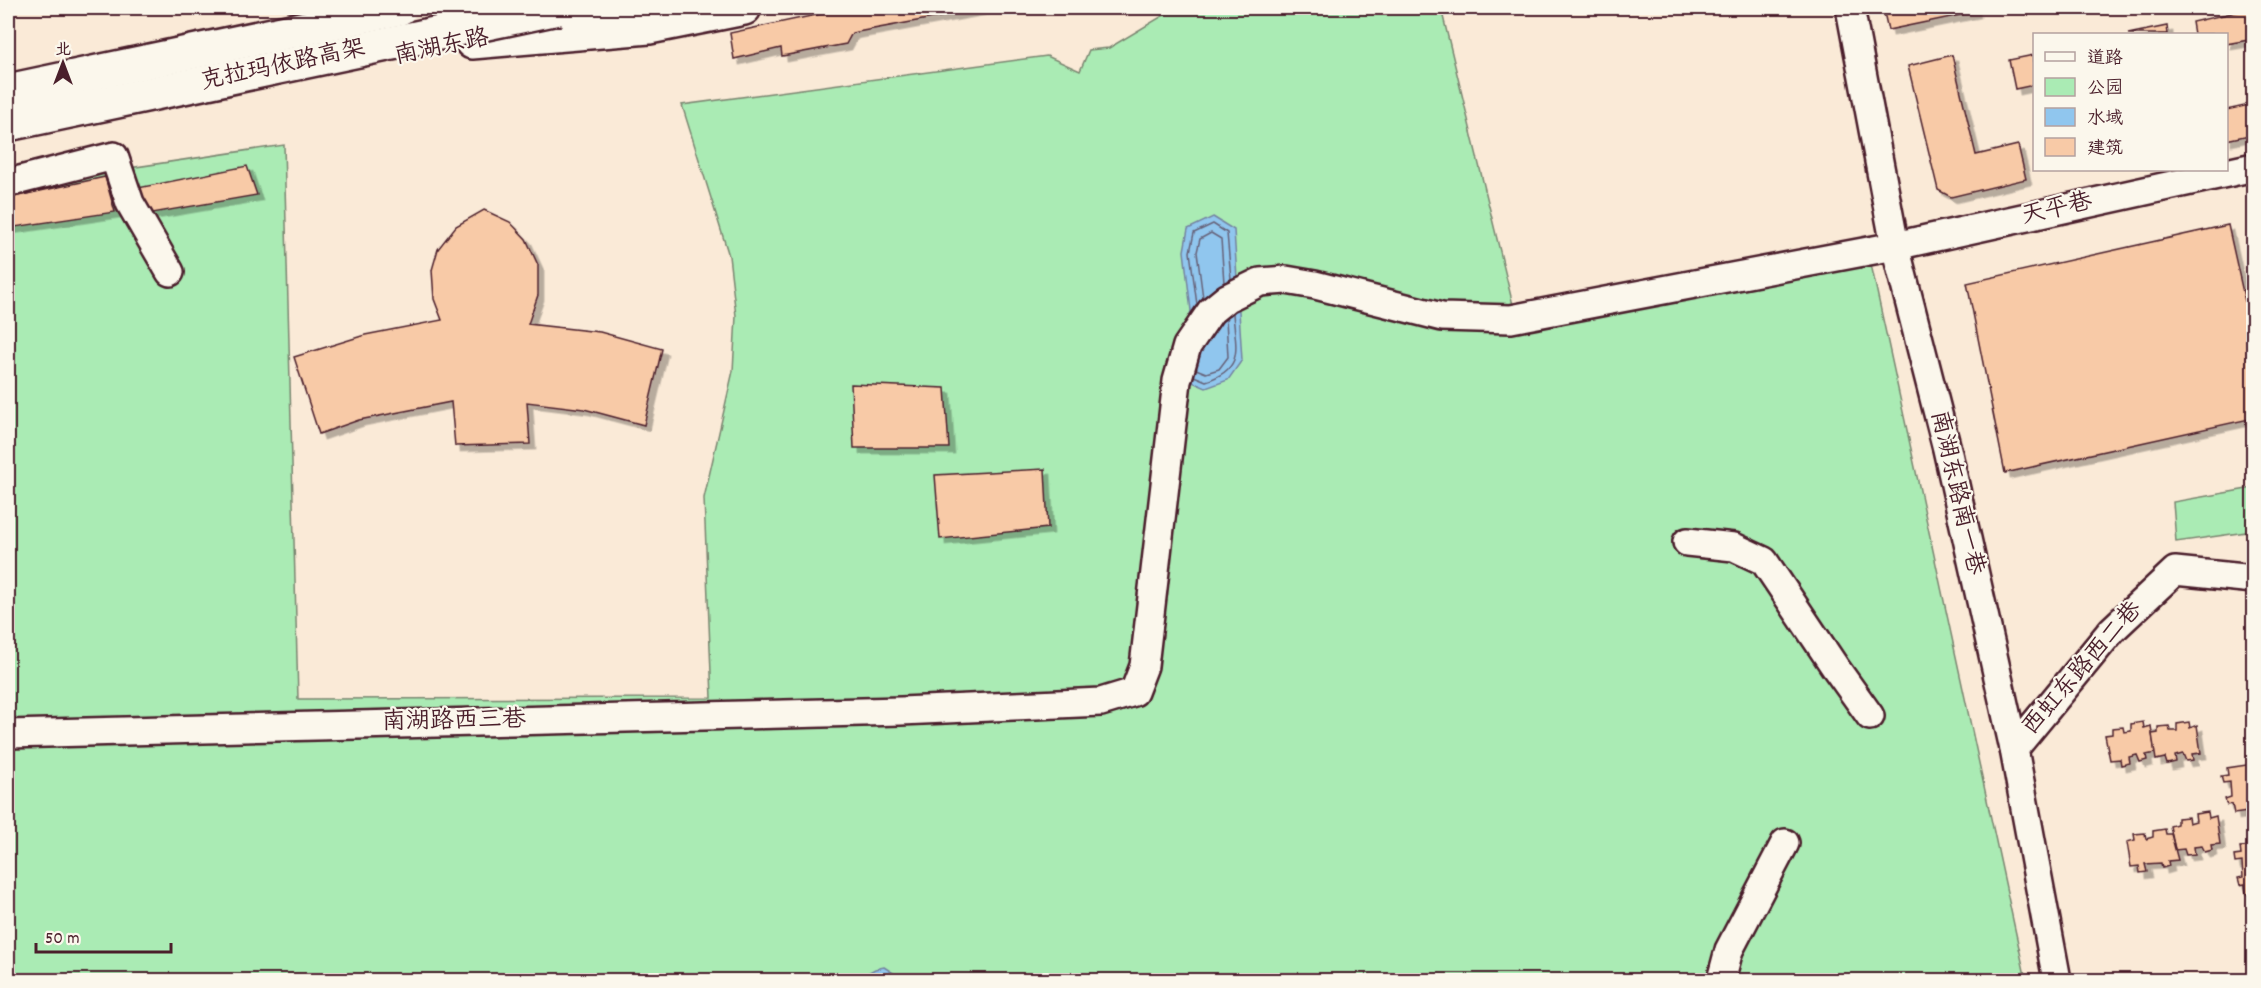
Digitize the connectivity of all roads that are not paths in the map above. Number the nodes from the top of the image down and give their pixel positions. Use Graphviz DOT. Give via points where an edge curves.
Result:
graph roads {
  1 [pos="365,8"];
  2 [pos="400,8"];
  3 [pos="467,8"];
  4 [pos="558,8"];
  5 [pos="629,8"];
  6 [pos="744,8"];
  7 [pos="1850,8"];
  8 [pos="472,42"];
  9 [pos="15,89"];
  10 [pos="8,124"];
  11 [pos="8,139"];
  12 [pos="2253,166"];
  13 [pos="8,183"];
  14 [pos="1895,246"];
  15 [pos="170,272"];
  16 [pos="1687,542"];
  17 [pos="2253,579"];
  18 [pos="901,711"];
  19 [pos="1870,716"];
  20 [pos="8,734"];
  21 [pos="2014,749"];
  22 [pos="1785,843"];
  23 [pos="1721,981"];
  24 [pos="2057,981"];
  1 -- 9 [label="main road"];
  2 -- 9 [label="main road, 克拉玛依路高架, bridge"];
  3 -- 8 [label="street"];
  4 -- 10 [label="main road, 克拉玛依路高架, bridge"];
  5 -- 8 [label="main road, 南湖东路"];
  6 -- 8 [label="main road" via="649,27"];
  7 -- 14 [label="street, 南湖东路南一巷"];
  8 -- 11 [label="main road, 南湖东路"];
  12 -- 14 [label="street, 天平巷"];
  13 -- 15 [label="street" via="114,156 130,202"];
  14 -- 18 [label="street, 天平巷" via="1511,319 1442,317 1316,285 1286,280 1260,282 1210,311 1186,346 1177,381 1144,666 1134,692 1101,702"];
  14 -- 21 [label="street, 南湖东路南一巷" via="1947,449"];
  16 -- 19 [label="street" via="1734,547 1764,561"];
  17 -- 21 [label="street, 西虹东路西二巷" via="2175,571 2112,630"];
  18 -- 20 [label="street, 南湖路西三巷"];
  21 -- 24 [label="street, 南湖东路南一巷"];
  22 -- 23 [label="street" via="1729,950"];
}
